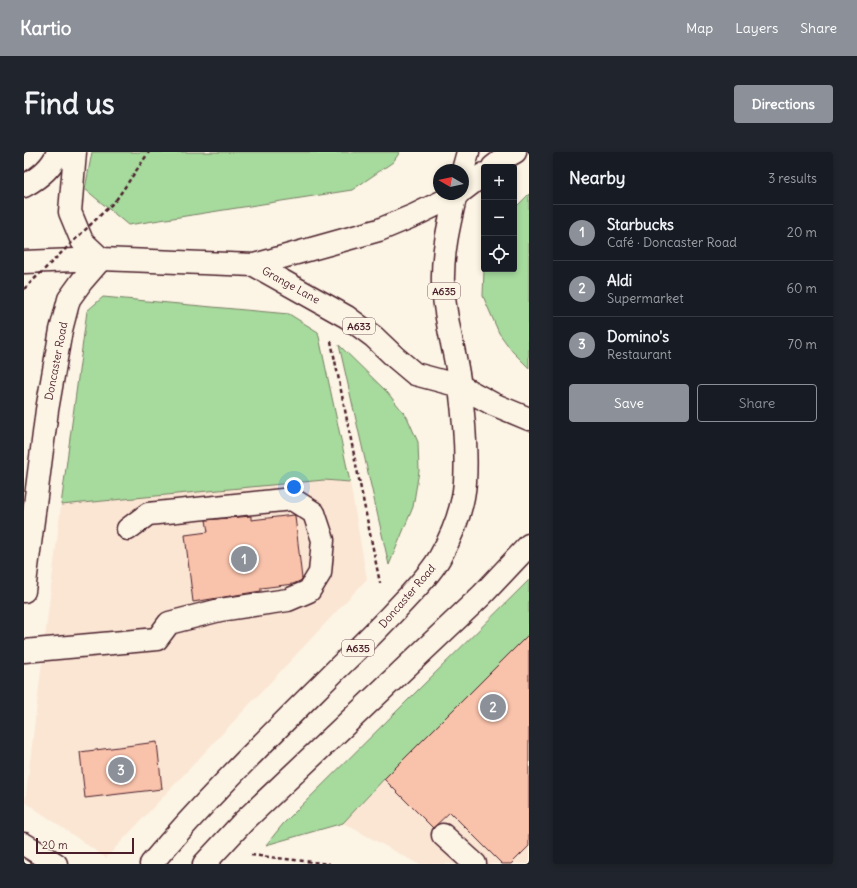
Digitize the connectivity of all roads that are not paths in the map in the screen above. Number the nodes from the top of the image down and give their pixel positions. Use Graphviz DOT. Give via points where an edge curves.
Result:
graph roads {
  1 [pos="58,152"];
  2 [pos="75,152"];
  3 [pos="468,152"];
  4 [pos="515,152"];
  5 [pos="465,164"];
  6 [pos="497,164"];
  7 [pos="481,176"];
  8 [pos="24,186"];
  9 [pos="469,186"];
  10 [pos="445,200"];
  11 [pos="457,200"];
  12 [pos="101,259"];
  13 [pos="24,262"];
  14 [pos="254,265"];
  15 [pos="460,386"];
  16 [pos="529,419"];
  17 [pos="128,529"];
  18 [pos="529,545"];
  19 [pos="24,591"];
  20 [pos="24,651"];
  21 [pos="443,835"];
  22 [pos="24,844"];
  23 [pos="210,857"];
  24 [pos="56,864"];
  25 [pos="150,864"];
  26 [pos="475,864"];
  1 -- 8 [label="main road" via="50,167 38,179"];
  2 -- 12 [label="main road" via="70,212 82,241"];
  3 -- 5 [label="main road"];
  4 -- 6 [label="main road"];
  7 -- 9 [label="main road"];
  10 -- 14 [label="main road, A633" via="380,230"];
  11 -- 15 [label="main road, A635" via="444,257 443,286"];
  12 -- 13 [label="main road, Grange Lane / A633"];
  12 -- 14 [label="main road, Grange Lane / A633"];
  12 -- 19 [label="main road, Doncaster Road" via="69,299 61,330 47,410"];
  14 -- 15 [label="main road, Grange Lane / A633" via="347,317 374,337 415,374"];
  15 -- 16 [label="main road, Grange Lane" via="493,404"];
  15 -- 25 [label="main road, Doncaster Road / A635" via="466,449 465,483 454,529 439,559 388,619 205,802"];
  17 -- 20 [label="main road" via="148,514 292,499 314,513 323,540 320,573 309,591 288,600 220,610 169,623 157,639"];
  18 -- 23 [label="main road" via="482,595"];
  21 -- 26 [label="main road"];
  22 -- 24 [label="main road"];
}
